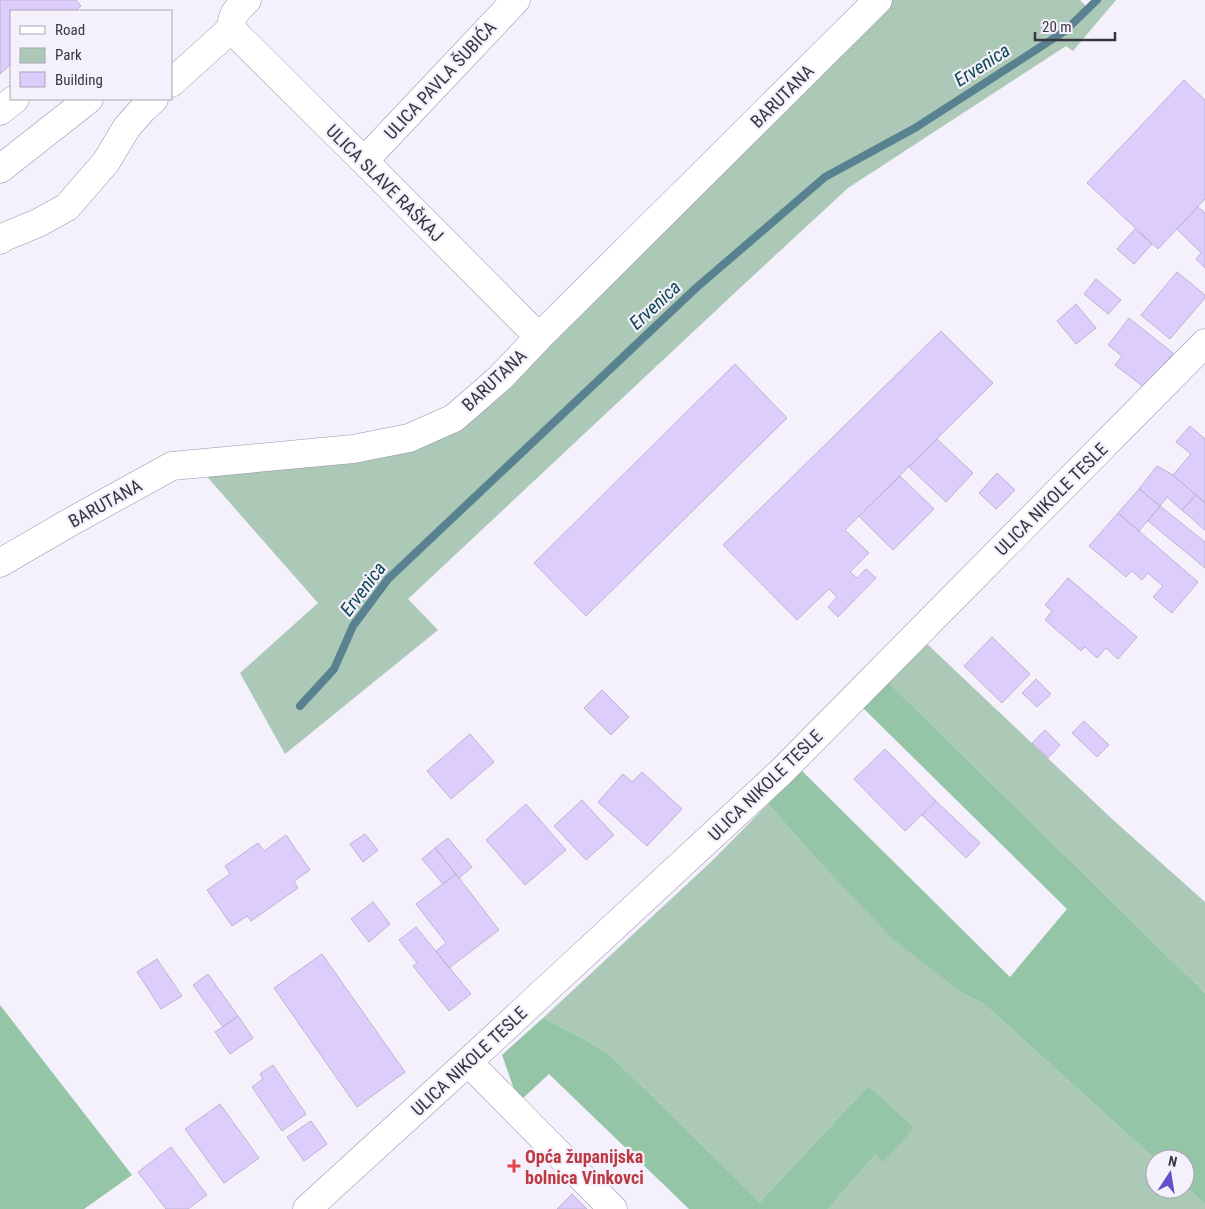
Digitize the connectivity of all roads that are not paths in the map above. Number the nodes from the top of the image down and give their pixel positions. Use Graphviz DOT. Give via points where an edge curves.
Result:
graph roads {
  1 [pos="247,0"];
  2 [pos="516,0"];
  3 [pos="878,0"];
  4 [pos="231,29"];
  5 [pos="172,82"];
  6 [pos="14,100"];
  7 [pos="88,100"];
  8 [pos="149,103"];
  9 [pos="0,111"];
  10 [pos="364,161"];
  11 [pos="0,169"];
  12 [pos="1,236"];
  13 [pos="539,337"];
  14 [pos="1205,344"];
  15 [pos="0,563"];
  16 [pos="468,1062"];
  17 [pos="307,1209"];
  18 [pos="613,1209"];
  1 -- 4 [label="street" via="234,13"];
  2 -- 10 [label="street, ULICA PAVLA ŠUBIĆA"];
  3 -- 13 [label="street, BARUTANA"];
  4 -- 5 [label="street"];
  4 -- 10 [label="street, ULICA SLAVE RAŠKAJ"];
  6 -- 9 [label="street"];
  7 -- 11 [label="street"];
  8 -- 12 [label="street" via="127,127 106,162 67,207 38,223"];
  10 -- 13 [label="street, ULICA SLAVE RAŠKAJ"];
  13 -- 15 [label="street, BARUTANA" via="500,378 454,418 409,438 353,449 172,466"];
  14 -- 16 [label="street, ULICA NIKOLE TESLE" via="781,772"];
  16 -- 17 [label="street, ULICA NIKOLE TESLE"];
  16 -- 18 [label="street"];
}
